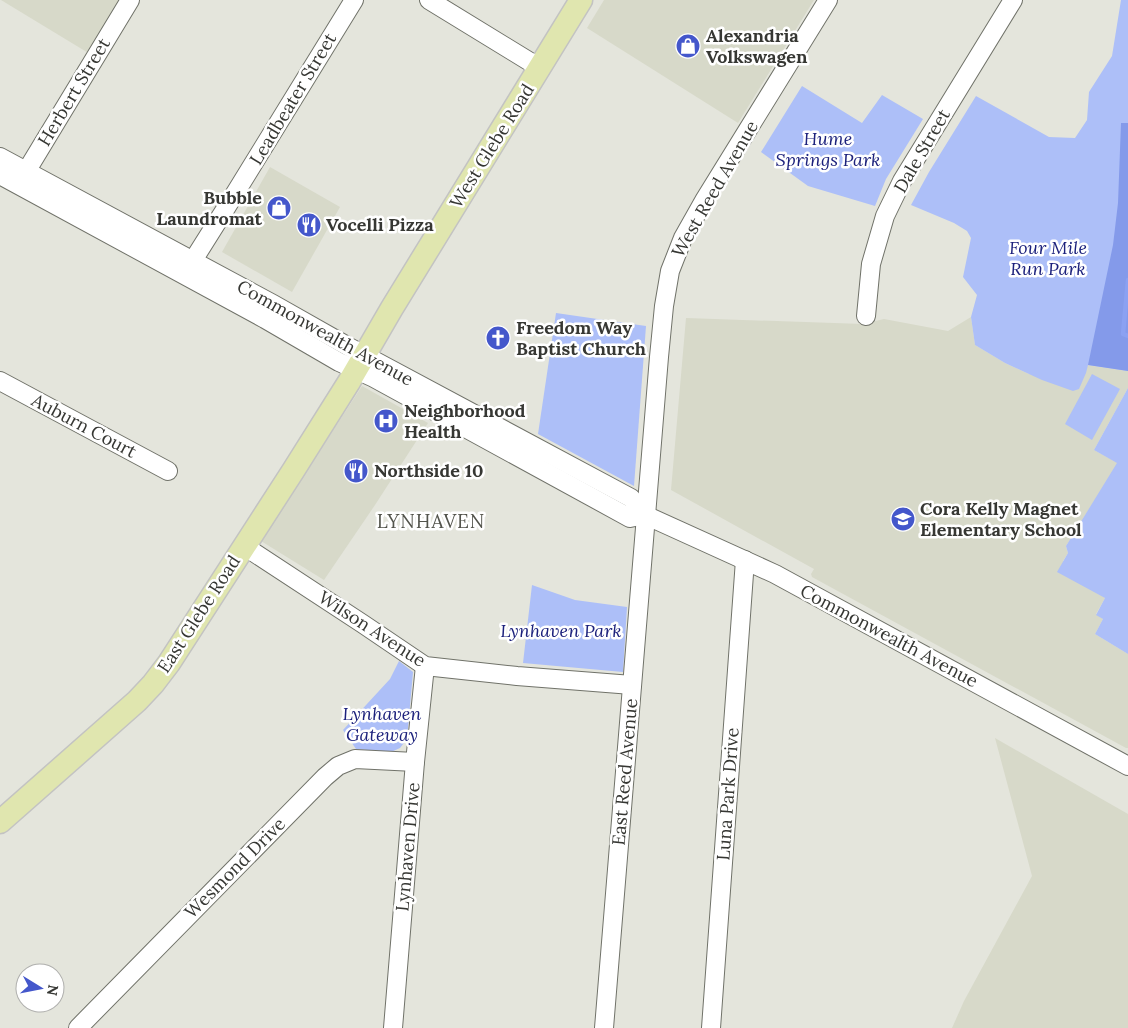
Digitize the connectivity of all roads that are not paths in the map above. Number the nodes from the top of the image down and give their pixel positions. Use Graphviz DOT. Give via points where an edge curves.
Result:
graph roads {
  1 [pos="130,0"];
  2 [pos="354,0"];
  3 [pos="429,0"];
  4 [pos="582,0"];
  5 [pos="828,0"];
  6 [pos="1013,0"];
  7 [pos="540,68"];
  8 [pos="0,156"];
  9 [pos="0,174"];
  10 [pos="22,178"];
  11 [pos="188,268"];
  12 [pos="866,316"];
  13 [pos="360,362"];
  14 [pos="0,381"];
  15 [pos="168,471"];
  16 [pos="645,515"];
  17 [pos="244,546"];
  18 [pos="745,560"];
  19 [pos="425,666"];
  20 [pos="632,685"];
  21 [pos="415,762"];
  22 [pos="1128,766"];
  23 [pos="0,822"];
  24 [pos="78,1028"];
  25 [pos="393,1028"];
  26 [pos="604,1028"];
  27 [pos="711,1028"];
  1 -- 10 [label="street, Herbert Street"];
  2 -- 11 [label="street, Leadbeater Street"];
  3 -- 7 [label="street"];
  4 -- 7 [label="main road, West Glebe Road"];
  5 -- 16 [label="street, West Reed Avenue" via="705,199 670,270"];
  6 -- 12 [label="street, Dale Street" via="902,181 885,216 871,264"];
  7 -- 13 [label="main road, West Glebe Road"];
  8 -- 10 [label="street, Commonwealth Avenue"];
  9 -- 10 [label="street, Commonwealth Avenue"];
  10 -- 11 [label="street, Commonwealth Avenue"];
  11 -- 13 [label="street, Commonwealth Avenue" via="265,319 339,362"];
  13 -- 16 [label="street, Commonwealth Avenue" via="374,378 630,518"];
  13 -- 17 [label="main road, East Glebe Road"];
  14 -- 15 [label="street, Auburn Court"];
  16 -- 18 [label="street, Commonwealth Avenue"];
  16 -- 20 [label="street, East Reed Avenue"];
  17 -- 19 [label="street, Wilson Avenue"];
  17 -- 23 [label="main road, East Glebe Road" via="153,684"];
  18 -- 22 [label="street, Commonwealth Avenue"];
  18 -- 27 [label="street, Luna Park Drive"];
  19 -- 20 [label="street, Wilson Avenue"];
  19 -- 21 [label="street, Lynhaven Drive"];
  20 -- 26 [label="street, East Reed Avenue"];
  21 -- 24 [label="street, Wesmond Drive" via="355,759 324,777"];
  21 -- 25 [label="street, Lynhaven Drive"];
}
